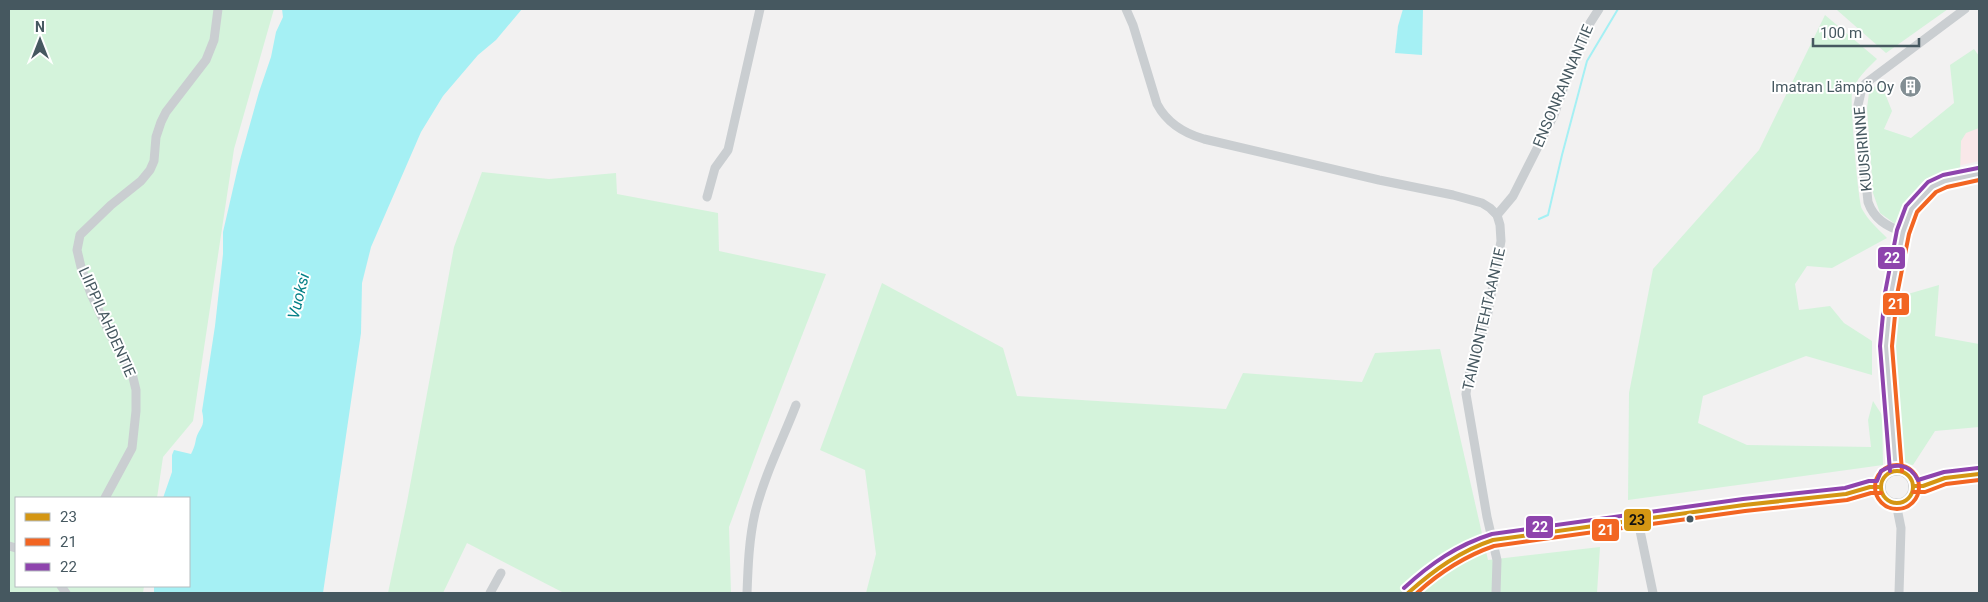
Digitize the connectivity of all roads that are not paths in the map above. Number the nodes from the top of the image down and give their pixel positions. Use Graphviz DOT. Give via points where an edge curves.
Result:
graph roads {
  1 [pos="218,9"];
  2 [pos="760,9"];
  3 [pos="1126,9"];
  4 [pos="1599,9"];
  5 [pos="1965,9"];
  6 [pos="1979,174"];
  7 [pos="707,197"];
  8 [pos="1497,215"];
  9 [pos="1903,232"];
  10 [pos="796,405"];
  11 [pos="1896,471"];
  12 [pos="1979,474"];
  13 [pos="1913,486"];
  14 [pos="1881,487"];
  15 [pos="105,497"];
  16 [pos="1896,502"];
  17 [pos="1638,521"];
  18 [pos="1493,540"];
  19 [pos="501,573"];
  20 [pos="490,593"];
  21 [pos="747,593"];
  22 [pos="1408,593"];
  23 [pos="1496,593"];
  24 [pos="1653,593"];
  25 [pos="1899,593"];
  1 -- 15 [label="street, LIIPPILAHDENTIE" via="214,40 206,60 166,112 156,137 154,162 150,170 80,235 77,250 81,267 111,336 132,369 136,390 132,448"];
  2 -- 7 [label="street" via="728,150 715,168"];
  3 -- 8 [label="street" via="1134,25 1157,104 1163,116 1187,133 1453,195 1482,203"];
  4 -- 8 [label="street, ENSONRANNANTIE" via="1574,58 1554,115 1513,196"];
  5 -- 9 [label="street, KUUSIRINNE" via="1866,83 1859,97 1868,202 1880,221"];
  6 -- 9 [label="street" via="1932,187 1911,209"];
  8 -- 18 [label="street, TAINIONTEHTAANTIE" via="1501,241 1487,318 1466,394"];
  9 -- 11 [label="street" via="1891,294 1886,346"];
  10 -- 21 [label="street" via="755,513"];
  11 -- 13 [label="street" via="1910,477"];
  11 -- 14 [label="street" via="1885,476"];
  12 -- 13 [label="street"];
  13 -- 16 [label="street" via="1908,498"];
  14 -- 16 [label="street" via="1887,500"];
  14 -- 17 [label="street"];
  16 -- 25 [label="street" via="1901,528"];
  17 -- 18 [label="street"];
  17 -- 24 [label="street"];
  18 -- 22 [label="street" via="1443,562"];
  18 -- 23 [label="street, TAINIONTEHTAANTIE" via="1497,560"];
  19 -- 20 [label="street"];
}
